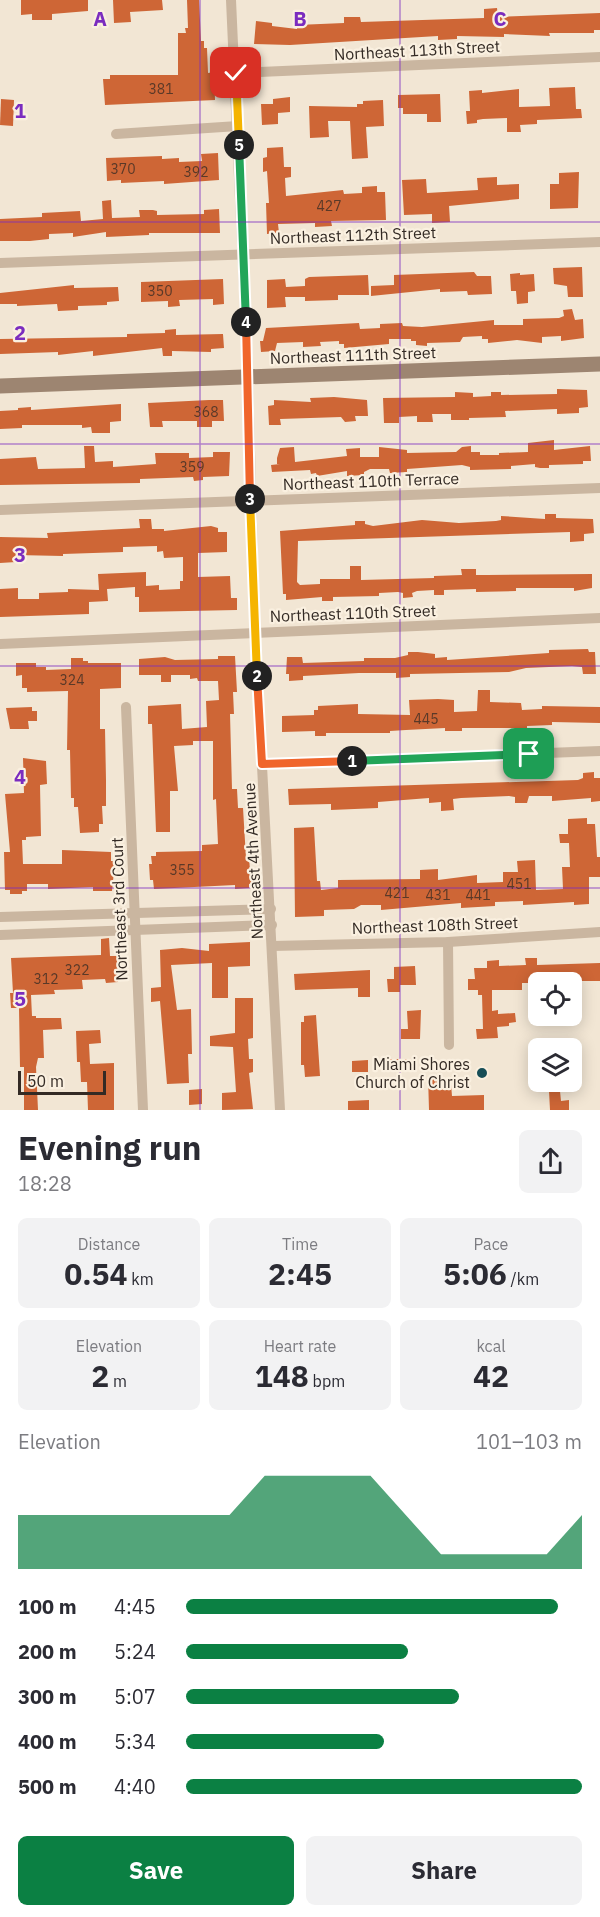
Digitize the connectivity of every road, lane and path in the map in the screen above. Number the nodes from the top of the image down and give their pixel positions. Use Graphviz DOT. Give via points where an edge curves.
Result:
graph roads {
  1 [pos="231,0"];
  2 [pos="600,57"];
  3 [pos="236,73"];
  4 [pos="238,126"];
  5 [pos="116,134"];
  6 [pos="600,242"];
  7 [pos="243,254"];
  8 [pos="0,262"];
  9 [pos="600,364"];
  10 [pos="248,377"];
  11 [pos="0,386"];
  12 [pos="600,488"];
  13 [pos="250,501"];
  14 [pos="0,510"];
  15 [pos="600,618"];
  16 [pos="255,632"];
  17 [pos="0,644"];
  18 [pos="126,707"];
  19 [pos="600,751"];
  20 [pos="262,764"];
  21 [pos="271,909"];
  22 [pos="134,912"];
  23 [pos="0,917"];
  24 [pos="272,925"];
  25 [pos="135,931"];
  26 [pos="600,932"];
  27 [pos="0,935"];
  28 [pos="448,942"];
  29 [pos="272,946"];
  30 [pos="449,1045"];
  31 [pos="143,1110"];
  32 [pos="280,1110"];
  1 -- 3 [label="street, Northeast 4th Avenue"];
  2 -- 3 [label="street, Northeast 113th Street"];
  3 -- 4 [label="street, Northeast 4th Avenue"];
  4 -- 5 [label="street"];
  4 -- 7 [label="street, Northeast 4th Avenue"];
  6 -- 7 [label="street, Northeast 112th Street"];
  7 -- 8 [label="street, Northeast 112th Street"];
  7 -- 10 [label="street, Northeast 4th Avenue"];
  9 -- 10 [label="street, Northeast 111th Street"];
  10 -- 11 [label="street, Northeast 111th Street"];
  10 -- 13 [label="street, Northeast 4th Avenue"];
  12 -- 13 [label="street, Northeast 110th Terrace"];
  13 -- 14 [label="street, Northeast 110th Terrace"];
  13 -- 16 [label="street, Northeast 4th Avenue"];
  15 -- 16 [label="street, Northeast 110th Street"];
  16 -- 17 [label="street, Northeast 110th Street"];
  16 -- 20 [label="street, Northeast 4th Avenue"];
  18 -- 22 [label="street, Northeast 3rd Court"];
  19 -- 20 [label="street"];
  20 -- 21 [label="street, Northeast 4th Avenue"];
  21 -- 22 [label="street"];
  21 -- 24 [label="street, Northeast 4th Avenue"];
  22 -- 23 [label="street"];
  22 -- 25 [label="street, Northeast 3rd Court"];
  24 -- 25 [label="street"];
  24 -- 29 [label="street, Northeast 4th Avenue"];
  25 -- 27 [label="street"];
  25 -- 31 [label="street, Northeast 3rd Court"];
  26 -- 28 [label="street, Northeast 108th Street"];
  28 -- 29 [label="street, Northeast 108th Street"];
  28 -- 30 [label="street"];
  29 -- 32 [label="street, Northeast 4th Avenue"];
}
